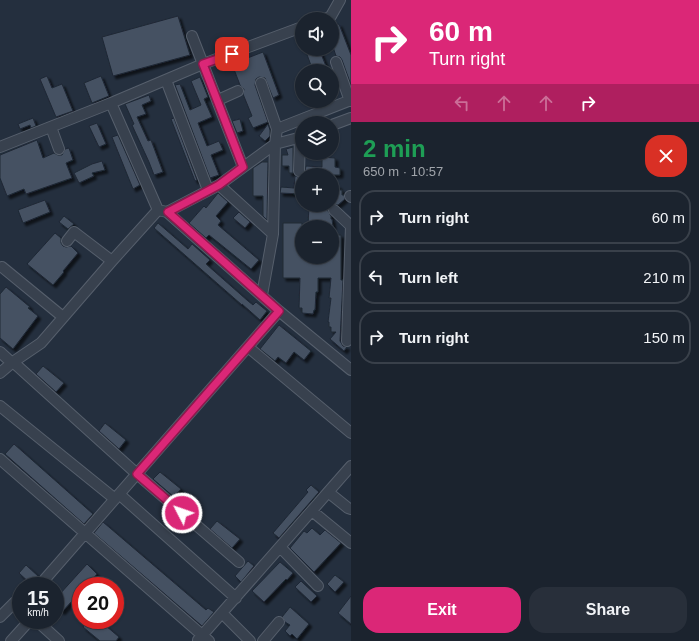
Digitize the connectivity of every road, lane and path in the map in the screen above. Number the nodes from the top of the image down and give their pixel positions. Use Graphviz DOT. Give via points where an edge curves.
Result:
graph roads {
  1 [pos="340,0"];
  2 [pos="333,12"];
  3 [pos="295,30"];
  4 [pos="192,36"];
  5 [pos="336,62"];
  6 [pos="203,64"];
  7 [pos="166,80"];
  8 [pos="261,83"];
  9 [pos="238,91"];
  10 [pos="218,100"];
  11 [pos="350,100"];
  12 [pos="111,103"];
  13 [pos="351,118"];
  14 [pos="339,122"];
  15 [pos="51,127"];
  16 [pos="278,129"];
  17 [pos="295,139"];
  18 [pos="275,144"];
  19 [pos="0,147"];
  20 [pos="59,149"];
  21 [pos="243,167"];
  22 [pos="219,185"];
  23 [pos="208,190"];
  24 [pos="163,211"];
  25 [pos="336,212"];
  26 [pos="273,234"];
  27 [pos="67,241"];
  28 [pos="351,247"];
  29 [pos="112,261"];
  30 [pos="2,267"];
  31 [pos="262,295"];
  32 [pos="279,311"];
  33 [pos="63,317"];
  34 [pos="347,341"];
  35 [pos="248,346"];
  36 [pos="0,352"];
  37 [pos="12,362"];
  38 [pos="351,370"];
  39 [pos="0,373"];
  40 [pos="0,406"];
  41 [pos="351,433"];
  42 [pos="0,459"];
  43 [pos="351,466"];
  44 [pos="137,474"];
  45 [pos="328,492"];
  46 [pos="117,497"];
  47 [pos="351,509"];
  48 [pos="312,511"];
  49 [pos="85,533"];
  50 [pos="351,543"];
  51 [pos="280,548"];
  52 [pos="239,562"];
  53 [pos="47,577"];
  54 [pos="318,586"];
  55 [pos="236,598"];
  56 [pos="12,605"];
  57 [pos="222,613"];
  58 [pos="0,617"];
  59 [pos="279,622"];
  60 [pos="22,629"];
  61 [pos="46,629"];
  62 [pos="203,639"];
  63 [pos="11,641"];
  64 [pos="60,641"];
  65 [pos="250,641"];
  66 [pos="263,641"];
  1 -- 2 [label="street"];
  3 -- 6 [label="street"];
  4 -- 6 [label="street"];
  5 -- 11 [label="street"];
  6 -- 7 [label="street"];
  6 -- 10 [label="street"];
  7 -- 12 [label="street"];
  7 -- 23 [label="street"];
  8 -- 16 [label="street"];
  9 -- 10 [label="street"];
  10 -- 21 [label="street"];
  11 -- 16 [label="street"];
  12 -- 15 [label="street"];
  12 -- 24 [label="street"];
  13 -- 14 [label="street"];
  15 -- 19 [label="street"];
  15 -- 20 [label="street"];
  16 -- 18 [label="street"];
  17 -- 18 [label="street"];
  18 -- 21 [label="street"];
  18 -- 26 [label="street"];
  21 -- 22 [label="street"];
  22 -- 23 [label="street"];
  22 -- 26 [label="street"];
  23 -- 24 [label="street"];
  24 -- 29 [label="street"];
  24 -- 31 [label="street"];
  25 -- 28 [label="street" via="351,226"];
  26 -- 31 [label="street"];
  27 -- 29 [label="street" via="74,232"];
  28 -- 34 [label="street"];
  29 -- 33 [label="street"];
  30 -- 33 [label="street"];
  31 -- 32 [label="street"];
  32 -- 35 [label="street"];
  32 -- 38 [label="street"];
  33 -- 37 [label="street" via="41,343"];
  35 -- 41 [label="street"];
  35 -- 44 [label="street"];
  36 -- 37 [label="street"];
  37 -- 39 [label="street"];
  37 -- 44 [label="street"];
  40 -- 46 [label="street"];
  42 -- 49 [label="street"];
  43 -- 45 [label="street"];
  44 -- 46 [label="street"];
  44 -- 52 [label="street"];
  45 -- 47 [label="street"];
  45 -- 48 [label="street"];
  46 -- 49 [label="street"];
  46 -- 55 [label="street"];
  48 -- 50 [label="street"];
  48 -- 51 [label="street"];
  49 -- 53 [label="street"];
  49 -- 62 [label="street"];
  51 -- 54 [label="street"];
  51 -- 55 [label="street"];
  55 -- 57 [label="street"];
  56 -- 58 [label="street"];
  57 -- 62 [label="street"];
  57 -- 65 [label="street"];
  59 -- 66 [label="street"];
  60 -- 63 [label="street"];
  61 -- 64 [label="street"];
}
